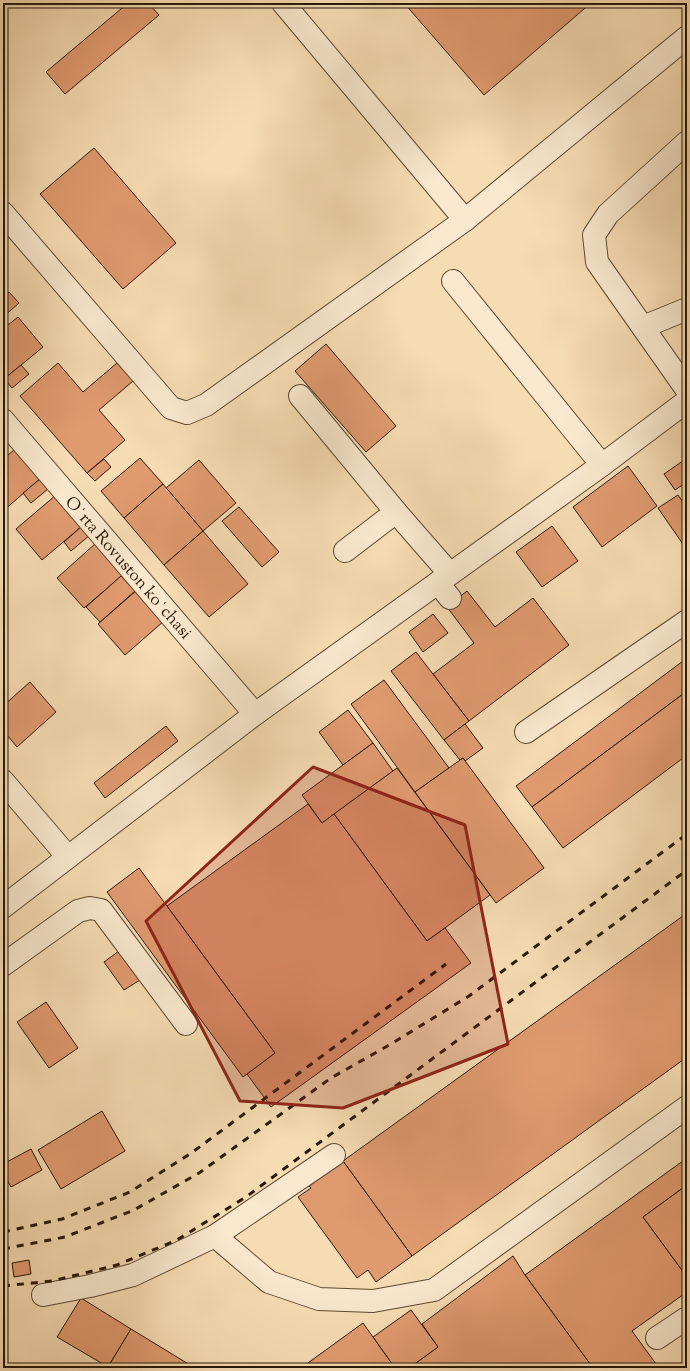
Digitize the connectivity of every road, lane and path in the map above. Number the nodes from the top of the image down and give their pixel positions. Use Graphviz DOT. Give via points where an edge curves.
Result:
graph roads {
  1 [pos="283,3"];
  2 [pos="687,37"];
  3 [pos="687,142"];
  4 [pos="3,213"];
  5 [pos="465,220"];
  6 [pos="453,281"];
  7 [pos="687,309"];
  8 [pos="643,327"];
  9 [pos="687,390"];
  10 [pos="300,396"];
  11 [pos="687,401"];
  12 [pos="3,420"];
  13 [pos="602,465"];
  14 [pos="396,512"];
  15 [pos="344,551"];
  16 [pos="446,585"];
  17 [pos="687,621"];
  18 [pos="255,714"];
  19 [pos="526,732"];
  20 [pos="3,781"];
  21 [pos="68,857"];
  22 [pos="3,907"];
  23 [pos="3,966"];
  24 [pos="186,1024"];
  25 [pos="687,1107"];
  26 [pos="334,1155"];
  27 [pos="215,1236"];
  28 [pos="44,1295"];
  29 [pos="687,1318"];
  30 [pos="657,1338"];
  1 -- 5 [label="street"];
  2 -- 5 [label="street"];
  3 -- 8 [label="street" via="608,214 594,235 596,262"];
  4 -- 5 [label="street" via="171,408 187,413 206,405"];
  6 -- 13 [label="street"];
  7 -- 8 [label="street"];
  8 -- 9 [label="street"];
  10 -- 14 [label="street"];
  11 -- 13 [label="street"];
  12 -- 18 [label="street, Oʻrta Rovuston koʻchasi"];
  13 -- 16 [label="street"];
  14 -- 15 [label="street"];
  14 -- 16 [label="street"];
  16 -- 18 [label="street"];
  17 -- 19 [label="street"];
  18 -- 21 [label="street"];
  20 -- 21 [label="street"];
  21 -- 22 [label="street"];
  23 -- 24 [label="street" via="78,911 90,908 101,910"];
  25 -- 27 [label="street" via="434,1290 373,1301 319,1299 269,1282"];
  26 -- 27 [label="street"];
  27 -- 28 [label="street" via="133,1275"];
  29 -- 30 [label="street"];
}
